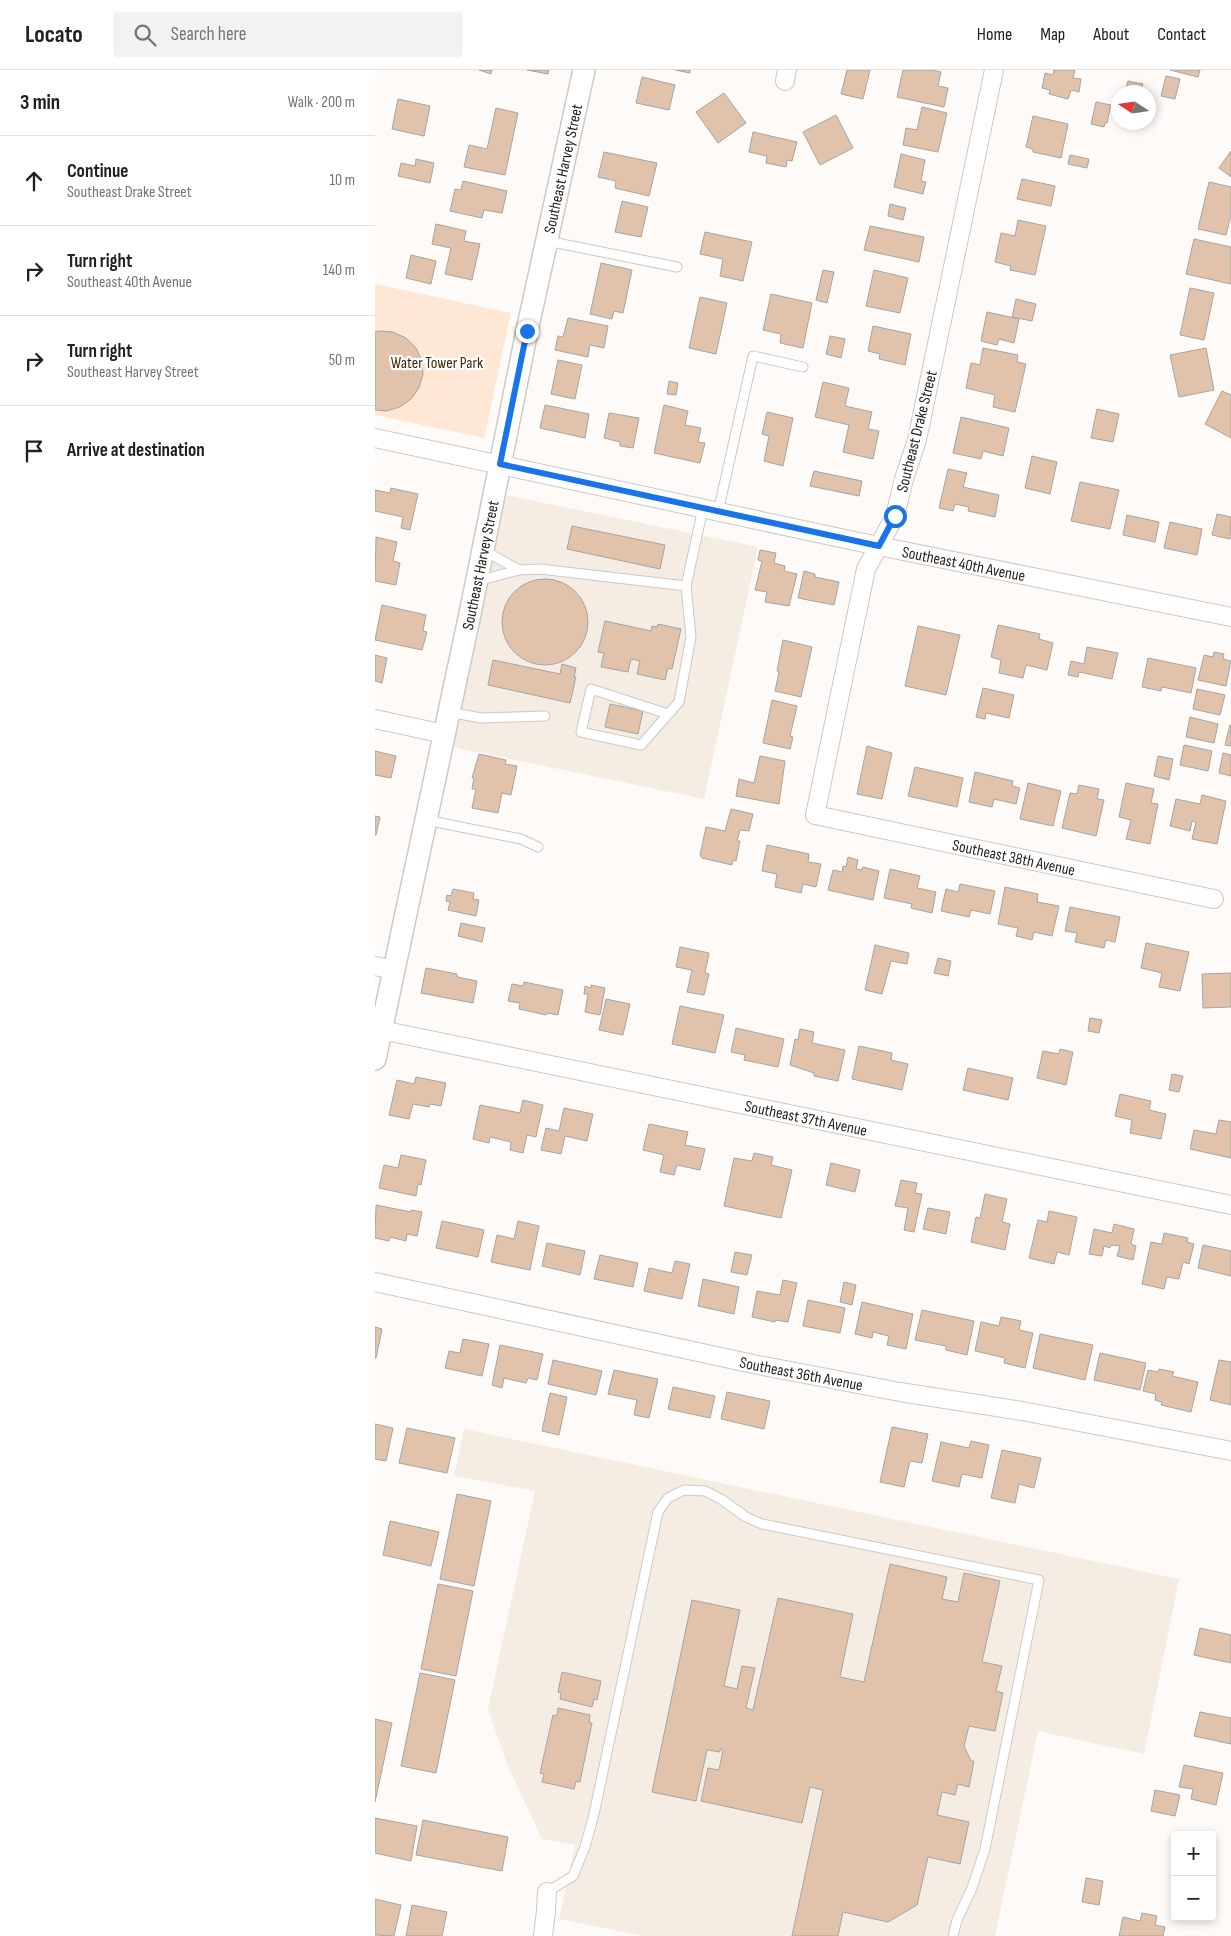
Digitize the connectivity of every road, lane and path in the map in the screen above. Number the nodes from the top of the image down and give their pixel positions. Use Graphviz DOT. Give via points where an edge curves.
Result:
graph roads {
  1 [pos="584,70"];
  2 [pos="994,70"];
  3 [pos="547,240"];
  4 [pos="677,267"];
  5 [pos="803,367"];
  6 [pos="375,438"];
  7 [pos="500,464"];
  8 [pos="710,510"];
  9 [pos="879,546"];
  10 [pos="483,550"];
  11 [pos="519,570"];
  12 [pos="477,581"];
  13 [pos="686,586"];
  14 [pos="1231,618"];
  15 [pos="449,712"];
  16 [pos="668,714"];
  17 [pos="545,716"];
  18 [pos="375,719"];
  19 [pos="444,734"];
  20 [pos="815,815"];
  21 [pos="426,820"];
  22 [pos="538,847"];
  23 [pos="1214,900"];
  24 [pos="385,968"];
  25 [pos="381,1030"];
  26 [pos="375,1060"];
  27 [pos="1231,1205"];
  28 [pos="375,1282"];
  29 [pos="1231,1451"];
  30 [pos="547,1892"];
  31 [pos="543,1936"];
  32 [pos="953,1936"];
  1 -- 3 [label="street, Southeast Harvey Street"];
  2 -- 9 [label="street, Southeast Drake Street" via="917,440 903,479 895,516"];
  3 -- 4 [label="lane"];
  3 -- 7 [label="street, Southeast Harvey Street"];
  5 -- 8 [label="lane" via="753,356"];
  6 -- 7 [label="street, Southeast 40th Avenue"];
  7 -- 8 [label="street, Southeast 40th Avenue"];
  7 -- 10 [label="street, Southeast Harvey Street"];
  8 -- 9 [label="street, Southeast 40th Avenue"];
  8 -- 13 [label="lane"];
  9 -- 14 [label="street, Southeast 40th Avenue"];
  9 -- 20 [label="street, Southeast Drake Street" via="866,569"];
  10 -- 11 [label="lane"];
  10 -- 12 [label="street, Southeast Harvey Street"];
  11 -- 12 [label="lane"];
  11 -- 13 [label="lane" via="540,569"];
  12 -- 15 [label="street, Southeast Harvey Street"];
  13 -- 16 [label="lane" via="691,637 679,702"];
  15 -- 17 [label="lane" via="481,718"];
  15 -- 19 [label="street, Southeast Harvey Street"];
  16 -- 16 [label="lane" via="641,745 581,732 591,689"];
  18 -- 19 [label="street"];
  19 -- 21 [label="street, Southeast Harvey Street"];
  20 -- 23 [label="street, Southeast 38th Avenue"];
  21 -- 22 [label="lane" via="521,840"];
  21 -- 24 [label="street, Southeast Harvey Street"];
  24 -- 25 [label="street, Southeast Harvey Street"];
  25 -- 26 [label="street, Southeast Harvey Street"];
  25 -- 27 [label="street, Southeast 37th Avenue"];
  28 -- 29 [label="street, Southeast 36th Avenue" via="753,1364"];
  30 -- 31 [label="street"];
  30 -- 32 [label="lane" via="573,1876 585,1847 657,1512 668,1498 684,1490 705,1491 762,1524 1039,1580 985,1849"];
}
